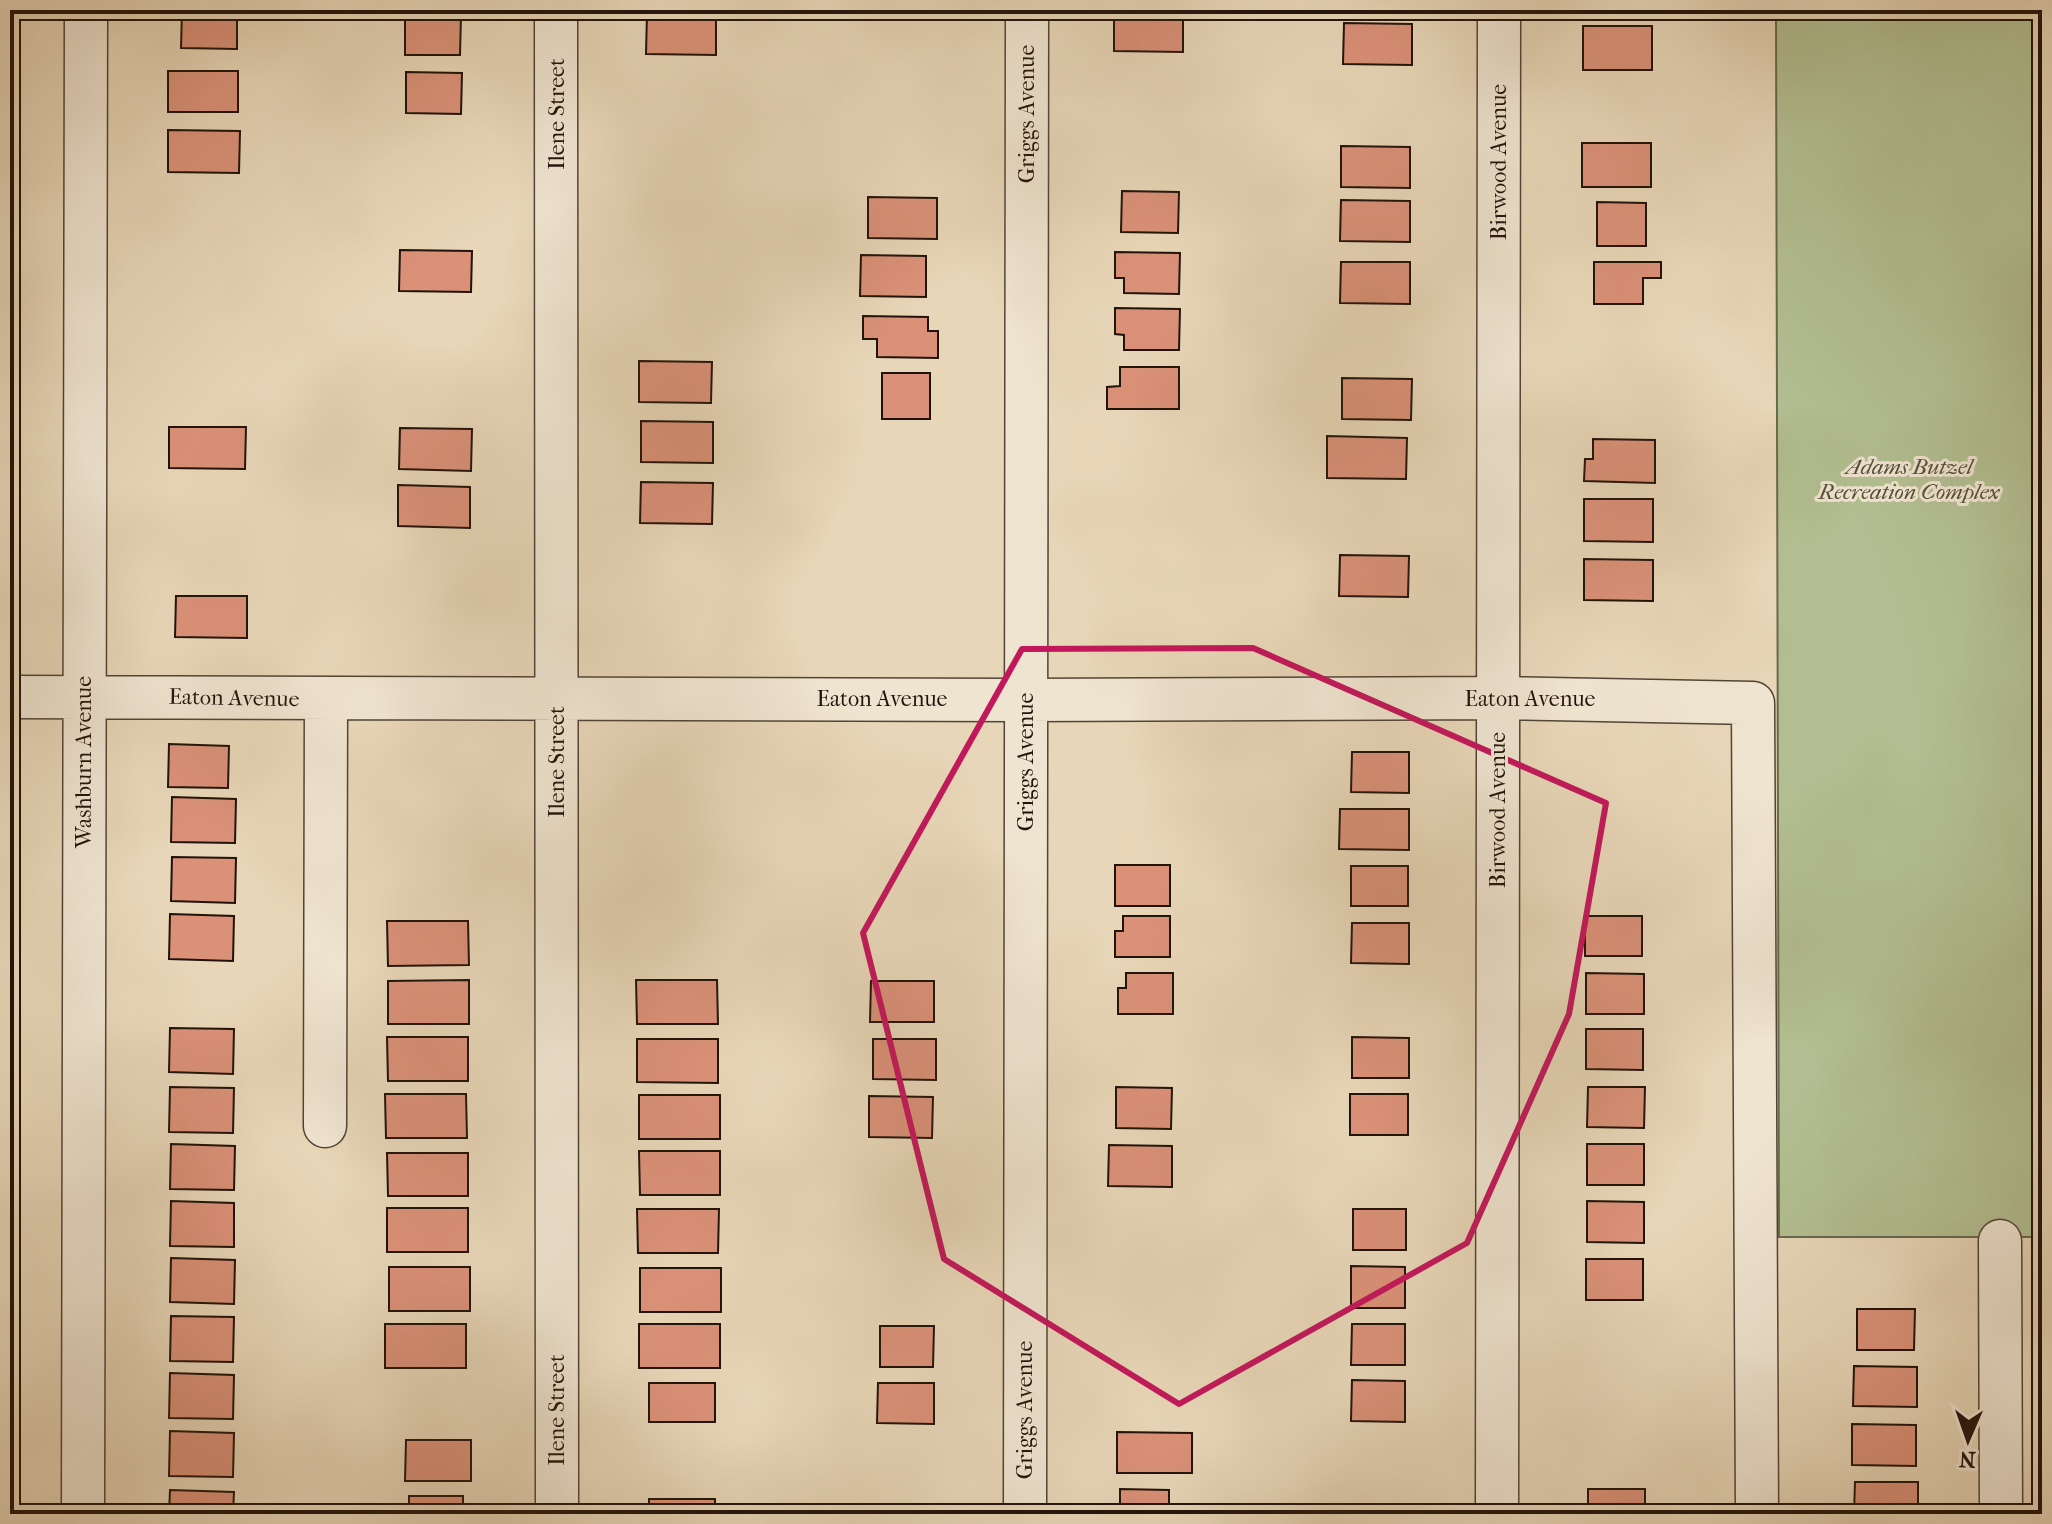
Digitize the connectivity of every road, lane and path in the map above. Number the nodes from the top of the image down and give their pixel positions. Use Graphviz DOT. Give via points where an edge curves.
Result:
graph roads {
  1 [pos="86,10"];
  2 [pos="556,10"];
  3 [pos="1027,10"];
  4 [pos="1499,10"];
  5 [pos="10,697"];
  6 [pos="84,697"];
  7 [pos="557,698"];
  8 [pos="1500,698"];
  9 [pos="326,699"];
  10 [pos="1026,700"];
  11 [pos="325,1126"];
  12 [pos="2000,1241"];
  13 [pos="83,1514"];
  14 [pos="557,1514"];
  15 [pos="1025,1514"];
  16 [pos="1497,1514"];
  17 [pos="1757,1514"];
  18 [pos="2001,1514"];
  1 -- 6 [label="street, Washburn Avenue"];
  2 -- 7 [label="street, Ilene Street"];
  3 -- 10 [label="street, Griggs Avenue"];
  4 -- 8 [label="street, Birwood Avenue"];
  5 -- 6 [label="street, Eaton Avenue"];
  6 -- 9 [label="street, Eaton Avenue"];
  6 -- 13 [label="street, Washburn Avenue"];
  7 -- 9 [label="street, Eaton Avenue"];
  7 -- 10 [label="street, Eaton Avenue"];
  7 -- 14 [label="street, Ilene Street"];
  8 -- 10 [label="street, Eaton Avenue"];
  8 -- 16 [label="street, Birwood Avenue"];
  8 -- 17 [label="street, Eaton Avenue" via="1753,703"];
  9 -- 11 [label="street"];
  10 -- 15 [label="street, Griggs Avenue"];
  12 -- 18 [label="street"];
}
